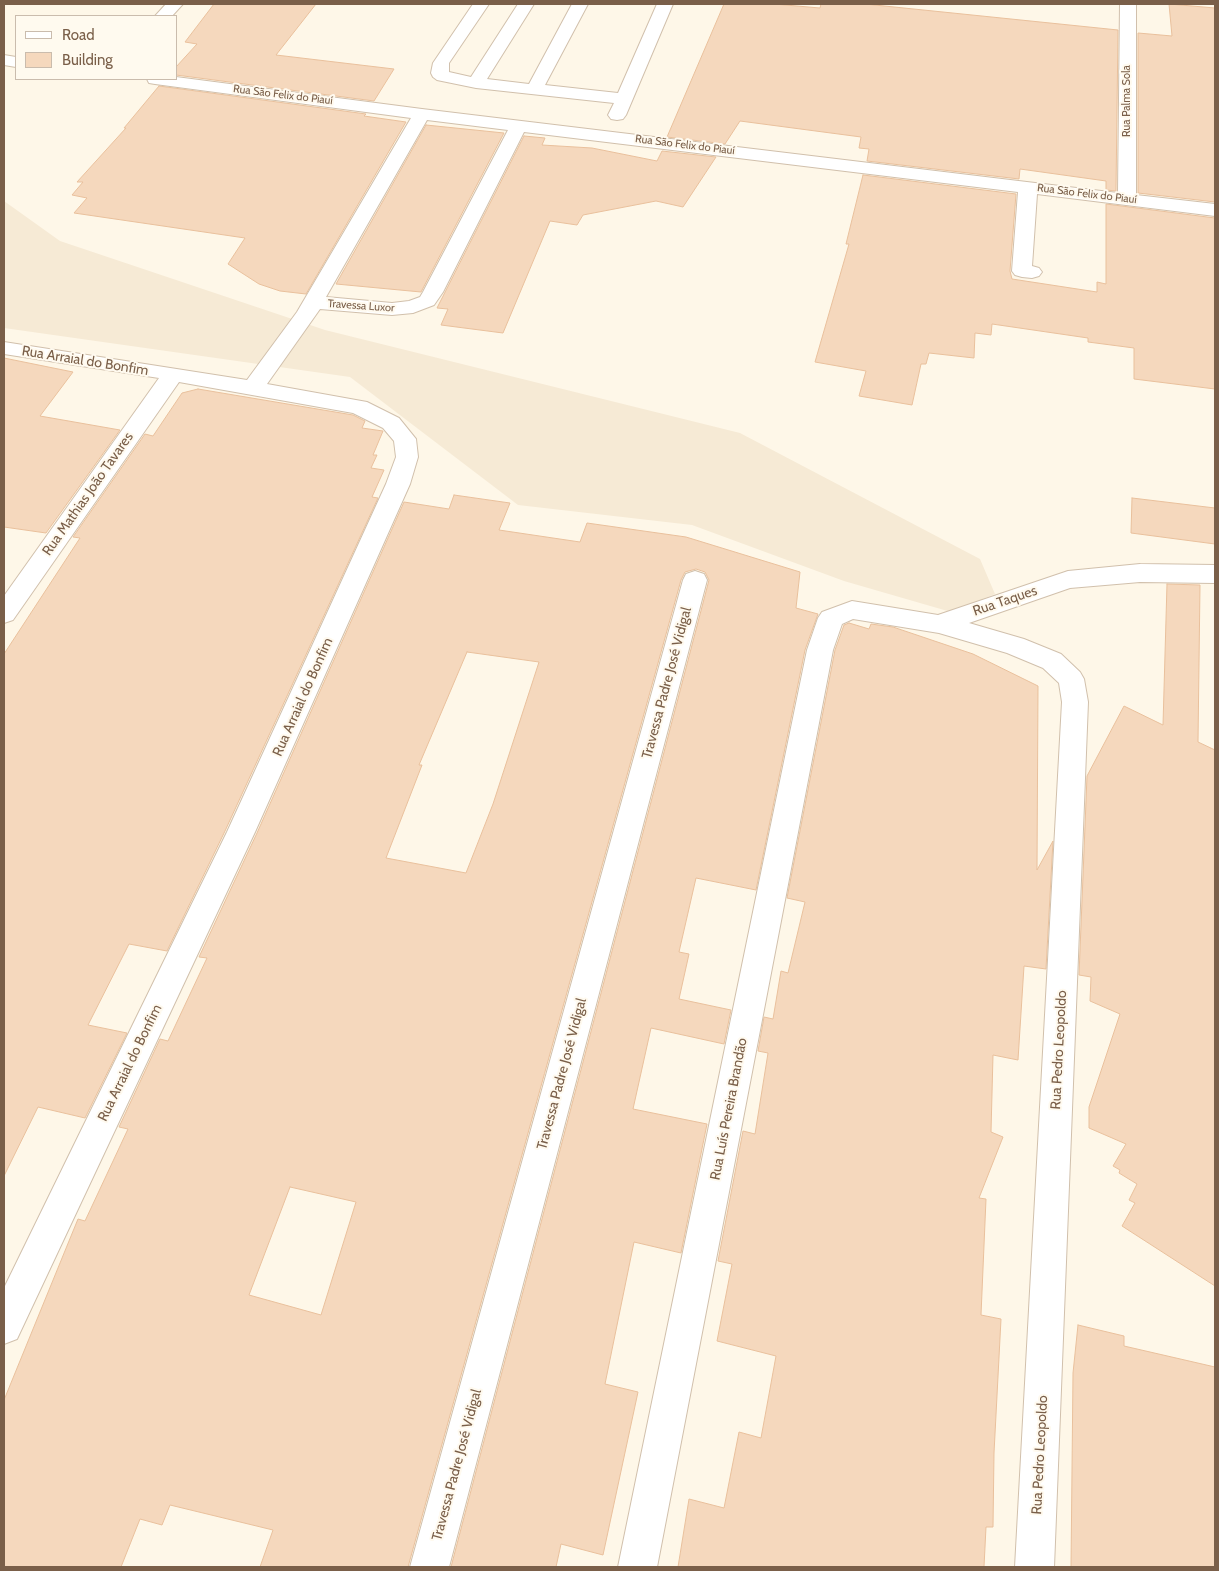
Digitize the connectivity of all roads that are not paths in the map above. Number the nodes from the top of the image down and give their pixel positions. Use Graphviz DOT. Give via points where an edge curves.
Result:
graph roads {
  1 [pos="175,4"];
  2 [pos="481,4"];
  3 [pos="526,4"];
  4 [pos="580,4"];
  5 [pos="665,4"];
  6 [pos="1128,4"];
  7 [pos="164,15"];
  8 [pos="163,80"];
  9 [pos="476,83"];
  10 [pos="535,88"];
  11 [pos="624,99"];
  12 [pos="422,114"];
  13 [pos="519,125"];
  14 [pos="609,136"];
  15 [pos="1028,186"];
  16 [pos="1127,198"];
  17 [pos="1215,210"];
  18 [pos="1032,272"];
  19 [pos="313,302"];
  20 [pos="4,348"];
  21 [pos="172,374"];
  22 [pos="253,388"];
  23 [pos="1215,574"];
  24 [pos="695,580"];
  25 [pos="8,601"];
  26 [pos="939,624"];
  27 [pos="820,650"];
  28 [pos="4,1326"];
  29 [pos="429,1567"];
  30 [pos="637,1567"];
  31 [pos="1035,1567"];
  1 -- 7 [label="street"];
  2 -- 9 [label="street" via="441,63 439,72 450,79"];
  3 -- 9 [label="street"];
  4 -- 10 [label="street"];
  5 -- 11 [label="street"];
  6 -- 16 [label="street, Rua Palma Sola"];
  8 -- 12 [label="street, Rua São Felix do Piauí"];
  9 -- 10 [label="street"];
  10 -- 11 [label="street"];
  11 -- 14 [label="street"];
  12 -- 13 [label="street, Rua São Felix do Piauí"];
  12 -- 19 [label="street, Travessa Luxor"];
  13 -- 14 [label="street, Rua São Felix do Piauí"];
  13 -- 19 [label="street, Travessa Luxor" via="427,301 413,307 392,309"];
  14 -- 15 [label="street, Rua São Felix do Piauí"];
  15 -- 16 [label="street, Rua São Felix do Piauí"];
  15 -- 18 [label="street" via="1022,271"];
  16 -- 17 [label="street, Rua São Felix do Piauí"];
  19 -- 22 [label="street"];
  20 -- 21 [label="street, Rua Arraial do Bonfim"];
  21 -- 22 [label="street, Rua Arraial do Bonfim"];
  21 -- 25 [label="street, Rua Mathias João Tavares"];
  22 -- 28 [label="street, Rua Arraial do Bonfim" via="359,407 391,423 405,439 406,457 398,484 241,832"];
  23 -- 26 [label="street, Rua Taques" via="1140,573 1068,580"];
  24 -- 29 [label="street, Travessa Padre José Vidigal"];
  26 -- 27 [label="street, Rua Taques" via="852,610 831,618"];
  26 -- 31 [label="street, Rua Pedro Leopoldo" via="1052,660 1071,679 1075,702"];
  27 -- 30 [label="street, Rua Luís Pereira Brandão"];
}
